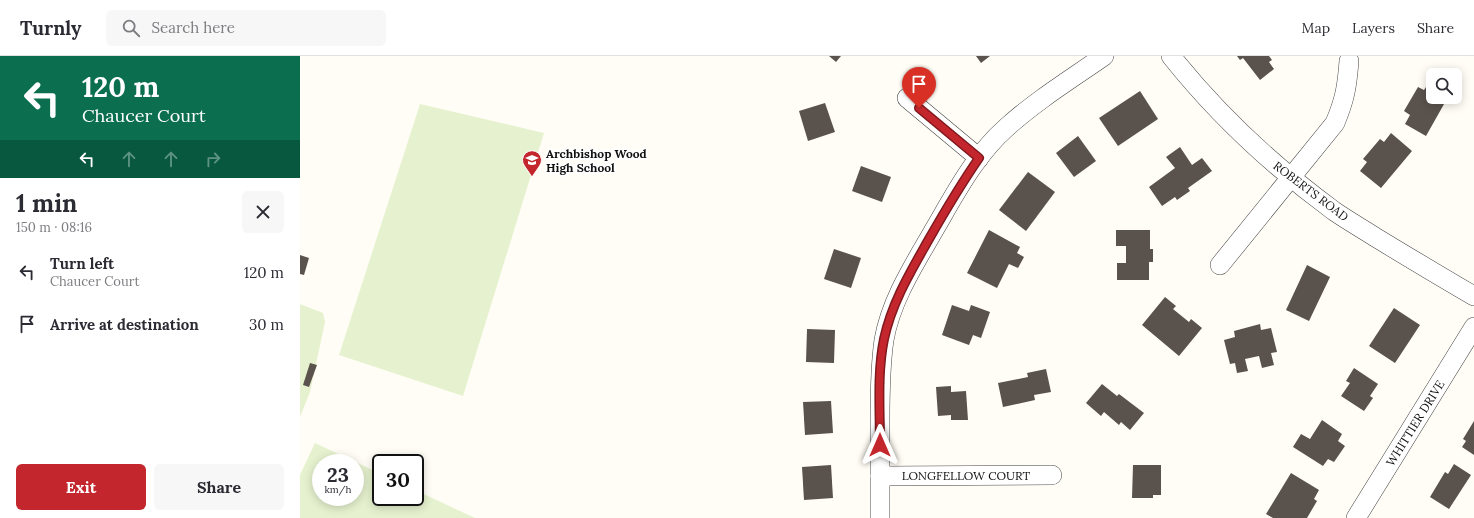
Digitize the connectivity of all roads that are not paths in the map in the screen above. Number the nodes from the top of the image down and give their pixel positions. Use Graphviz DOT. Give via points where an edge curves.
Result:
graph roads {
  1 [pos="1104,56"];
  2 [pos="1171,56"];
  3 [pos="1349,61"];
  4 [pos="907,98"];
  5 [pos="979,158"];
  6 [pos="1291,178"];
  7 [pos="1220,265"];
  8 [pos="1474,296"];
  9 [pos="1474,327"];
  10 [pos="1052,475"];
  11 [pos="880,476"];
  12 [pos="880,518"];
  13 [pos="1356,518"];
  1 -- 5 [label="street" via="1026,111 1006,128"];
  2 -- 6 [label="street, ROBERTS ROAD" via="1219,112"];
  3 -- 6 [label="street" via="1348,85 1335,123"];
  4 -- 5 [label="street"];
  5 -- 11 [label="street" via="960,184 910,272 893,309 884,338 880,369"];
  6 -- 7 [label="street"];
  6 -- 8 [label="street, ROBERTS ROAD" via="1335,212"];
  9 -- 13 [label="street, WHITTIER DRIVE"];
  10 -- 11 [label="street, LONGFELLOW COURT"];
  11 -- 12 [label="street"];
}
